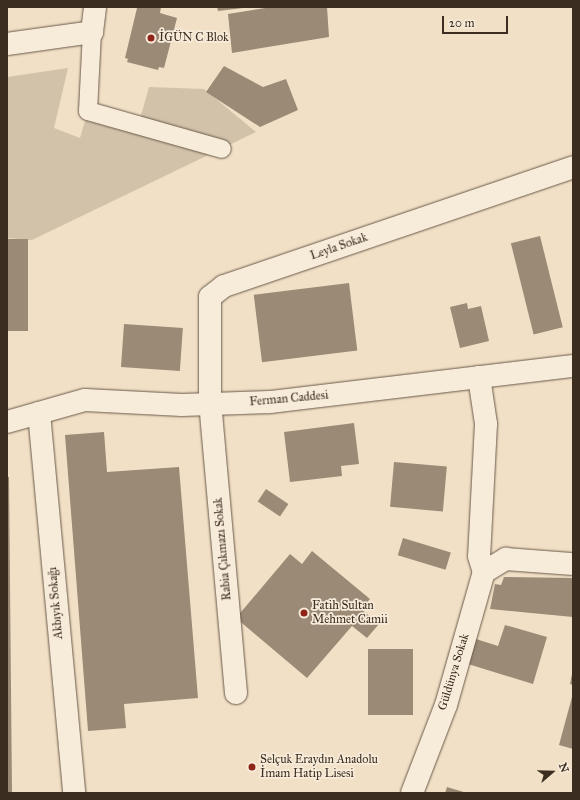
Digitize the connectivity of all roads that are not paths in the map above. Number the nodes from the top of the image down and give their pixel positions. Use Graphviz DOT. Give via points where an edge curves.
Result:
graph roads {
  1 [pos="95,7"];
  2 [pos="92,32"];
  3 [pos="7,44"];
  4 [pos="222,148"];
  5 [pos="573,167"];
  6 [pos="573,366"];
  7 [pos="479,377"];
  8 [pos="210,404"];
  9 [pos="39,412"];
  10 [pos="7,422"];
  11 [pos="573,564"];
  12 [pos="484,572"];
  13 [pos="236,694"];
  14 [pos="74,793"];
  15 [pos="412,793"];
  1 -- 2 [label="street"];
  2 -- 3 [label="street"];
  2 -- 4 [label="street" via="88,111"];
  5 -- 8 [label="street, Leyla Sokak" via="224,286 210,297"];
  6 -- 7 [label="street, Ferman Caddesi"];
  7 -- 8 [label="street, Ferman Caddesi" via="270,402"];
  7 -- 12 [label="street" via="486,424 480,556"];
  8 -- 9 [label="street, Ferman Caddesi" via="85,400"];
  8 -- 13 [label="street, Rabia Çıkmazı Sokak"];
  9 -- 10 [label="street, Ferman Caddesi"];
  9 -- 14 [label="street, Akbıyık Sokağı"];
  11 -- 12 [label="street" via="506,559"];
  12 -- 15 [label="street, Güldünya Sokak" via="446,705"];
}
